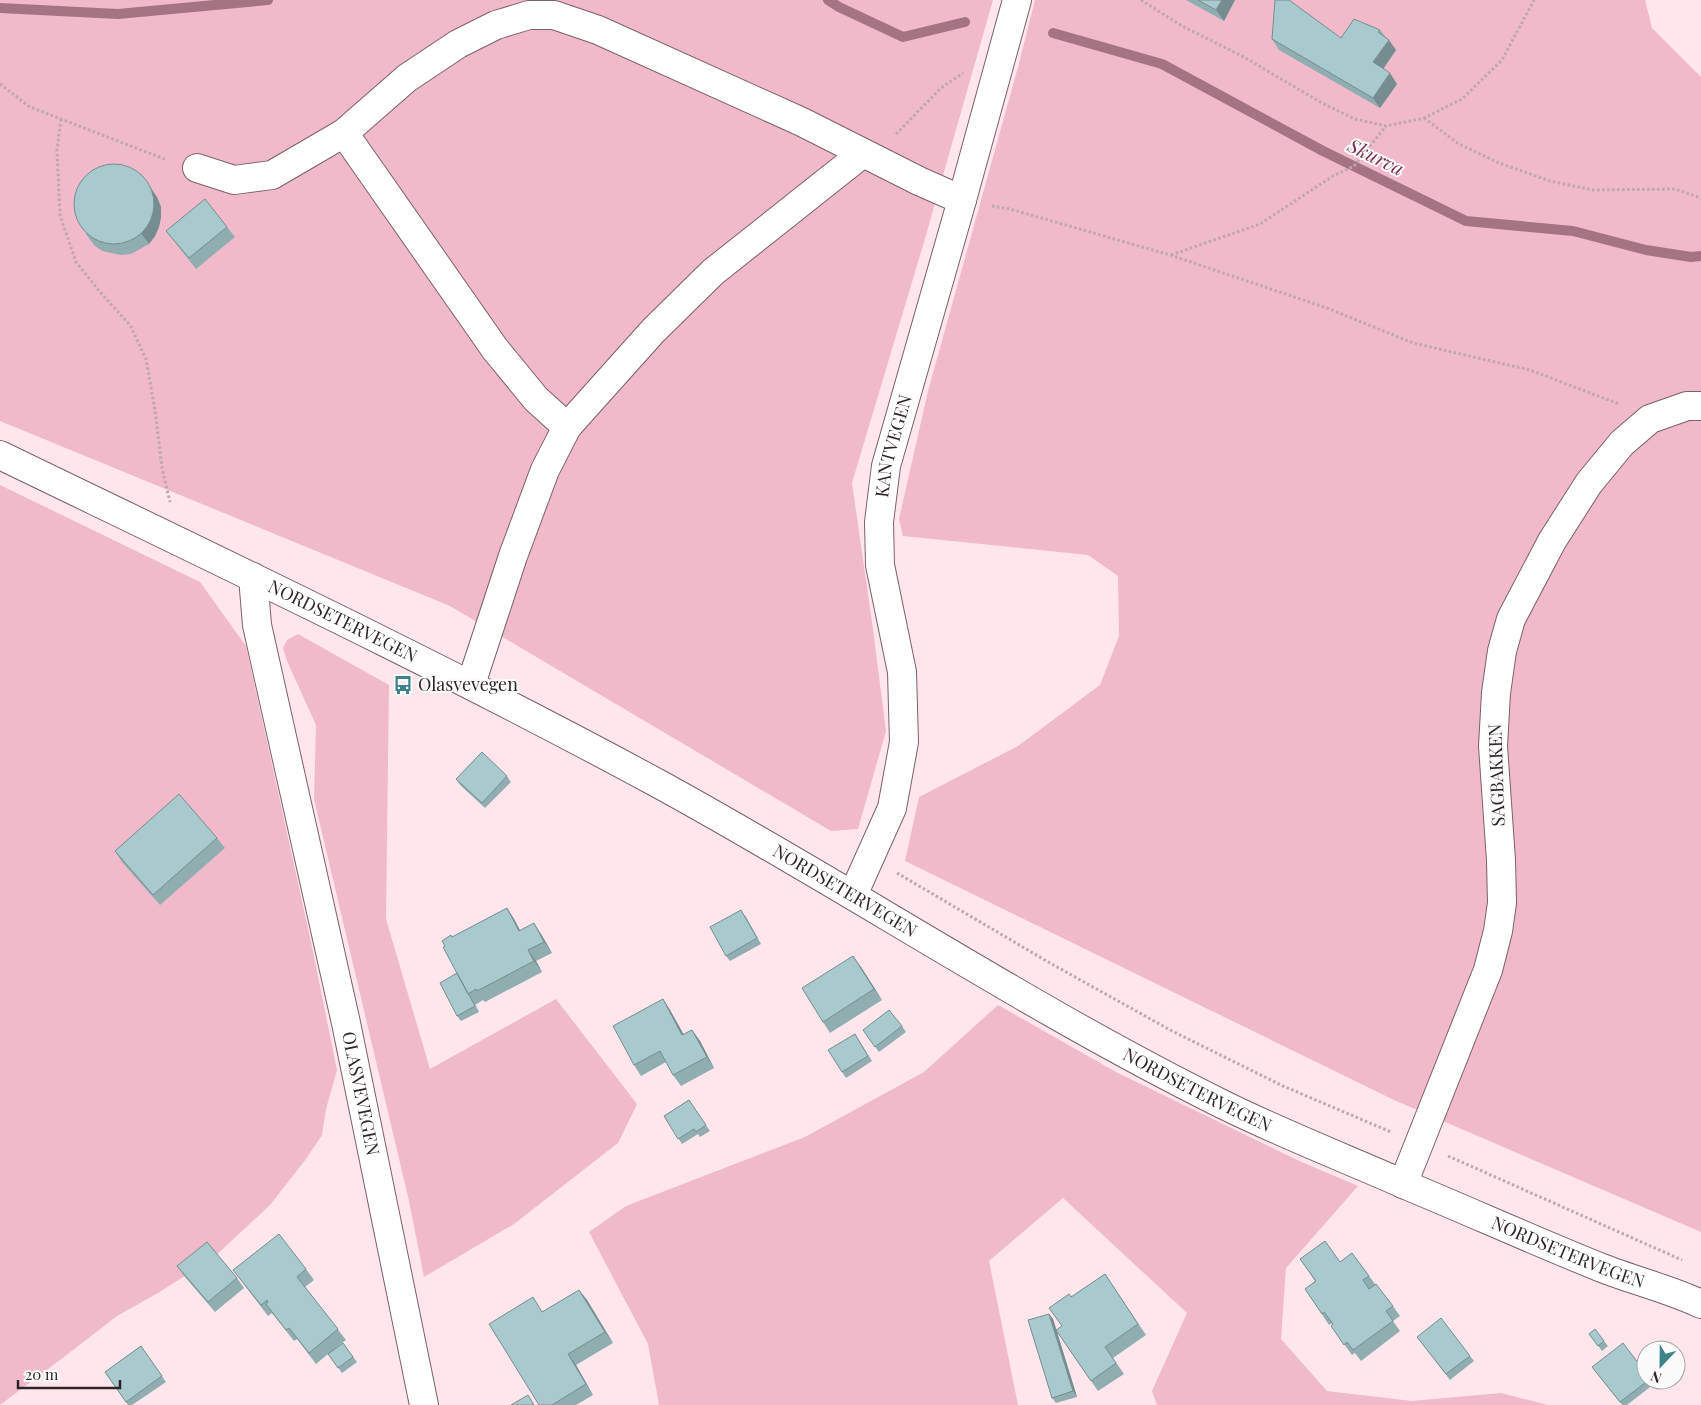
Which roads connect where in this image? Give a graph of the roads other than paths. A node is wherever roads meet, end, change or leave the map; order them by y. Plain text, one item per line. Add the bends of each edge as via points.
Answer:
1 (1017, 0) edge
2 (344, 133) junction
3 (863, 153) junction
4 (197, 168) road end
5 (962, 200) junction
6 (1701, 406) edge
7 (567, 427) junction
8 (0, 454) edge
9 (253, 577) junction
10 (471, 684) junction
11 (852, 895) junction
12 (1403, 1184) junction
13 (1701, 1304) edge
14 (424, 1405) edge

1 - 5 street, KANTVEGEN
2 - 3 street via 408,78 458,44 496,25 529,15 554,15 607,34
2 - 4 street via 272,175 234,180
2 - 7 street via 495,349 536,400
3 - 5 street
3 - 7 street via 713,272 653,331
5 - 11 street, KANTVEGEN via 886,466 879,522 880,566 902,672 904,742 892,808
6 - 12 street, SAGBAKKEN via 1687,406 1650,419 1622,443 1589,483 1552,541 1511,619 1502,651 1493,746 1502,860 1498,931 1488,970
7 - 10 street via 542,479 513,556
8 - 9 street, NORDSETERVEGEN
9 - 10 street, NORDSETERVEGEN
9 - 14 street, OLASVEVEGEN via 257,625 346,1024
10 - 11 street, NORDSETERVEGEN via 661,785
11 - 12 street, NORDSETERVEGEN via 975,969 1225,1106
12 - 13 street, NORDSETERVEGEN via 1609,1271

